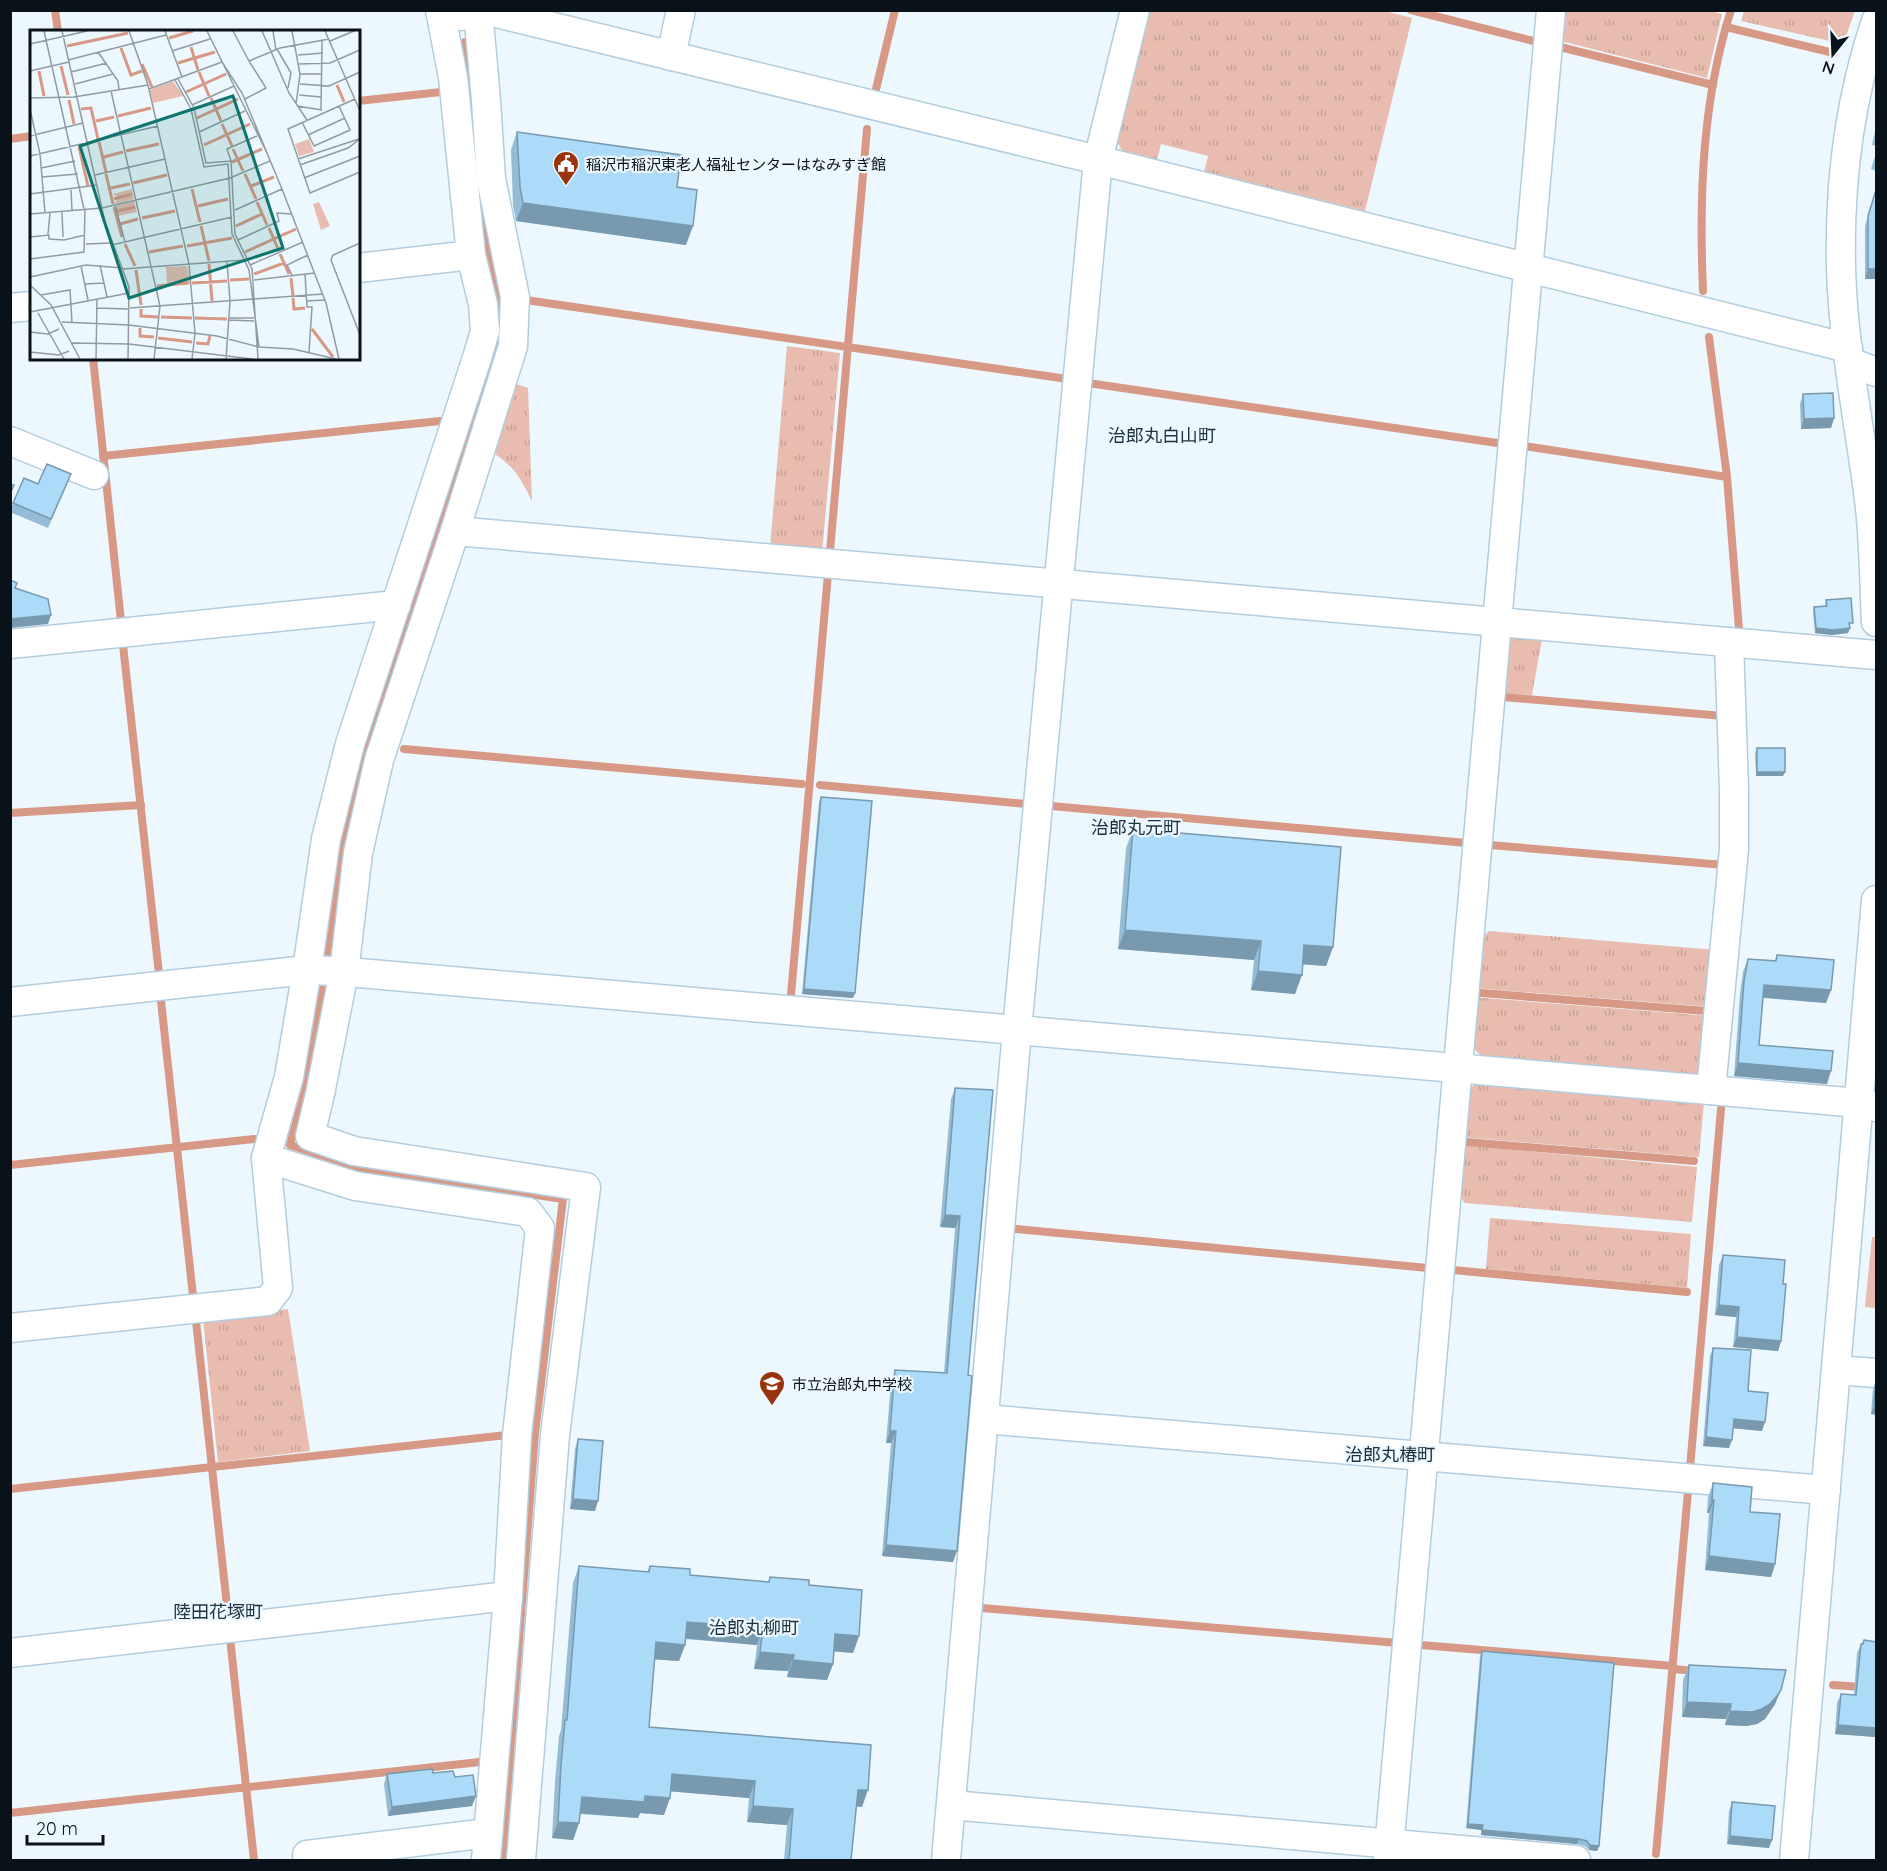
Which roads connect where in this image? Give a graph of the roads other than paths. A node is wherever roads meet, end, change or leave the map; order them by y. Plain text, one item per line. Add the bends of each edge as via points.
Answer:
1 (681, 10) edge
2 (1135, 10) edge
3 (1551, 10) edge
4 (478, 11) edge
5 (441, 16) edge
6 (1876, 21) edge
7 (670, 56) junction
8 (1870, 60) edge
9 (1098, 160) junction
10 (471, 255) junction
11 (360, 268) edge
12 (1528, 268) junction
13 (30, 306) edge
14 (10, 308) edge
15 (1849, 355) junction
16 (1876, 372) edge
17 (10, 441) edge
18 (94, 475) dead end
19 (455, 531) junction
20 (1058, 584) junction
21 (396, 605) junction
22 (1496, 622) junction
23 (1876, 622) edge
24 (1729, 642) junction
25 (10, 644) edge
26 (1876, 655) edge
27 (1876, 900) edge
28 (326, 971) junction
29 (10, 1002) edge
30 (1017, 1030) junction
31 (1457, 1068) junction
32 (1711, 1090) junction
33 (1868, 1105) edge
34 (266, 1158) junction
35 (10, 1328) edge
36 (1836, 1370) junction
37 (1876, 1373) edge
38 (984, 1419) junction
39 (1423, 1456) junction
40 (1826, 1490) junction
41 (508, 1596) junction
42 (10, 1653) edge
43 (951, 1805) junction
44 (487, 1847) edge
45 (1389, 1852) edge
46 (307, 1855) dead end
47 (521, 1860) edge
48 (946, 1860) edge
49 (1576, 1860) edge
50 (1794, 1860) edge

1 - 7 street
2 - 9 street
3 - 12 street
4 - 5 street
4 - 7 street
4 - 19 street via 490,179 515,297 513,345
5 - 10 street via 453,77
6 - 8 street
7 - 9 street
8 - 15 street via 1848,132 1842,197 1841,269
9 - 12 street
9 - 20 street
10 - 11 street
10 - 21 street via 483,304 484,331
12 - 15 street
12 - 22 street
13 - 14 street
15 - 16 street
15 - 23 street via 1869,502
17 - 18 street
19 - 20 street
19 - 28 street via 379,760
20 - 22 street
20 - 30 street
21 - 25 street
21 - 28 street via 350,744 329,829
22 - 24 street
22 - 31 street
24 - 26 street
24 - 32 street via 1734,849
27 - 33 street
28 - 29 street
28 - 30 street
28 - 34 street via 288,1077
28 - 47 street via 320,1094 310,1136 354,1150 586,1187 555,1435
30 - 31 street
30 - 38 street
31 - 32 street
31 - 39 street
32 - 33 street
33 - 36 street
34 - 35 street via 278,1288 268,1301
34 - 41 street via 355,1186 528,1212 540,1228 517,1435
36 - 37 street
36 - 40 street
38 - 39 street
38 - 43 street
39 - 40 street
39 - 45 street
40 - 50 street
41 - 42 street
41 - 44 street
43 - 45 street
43 - 48 street
44 - 46 street
45 - 49 street

